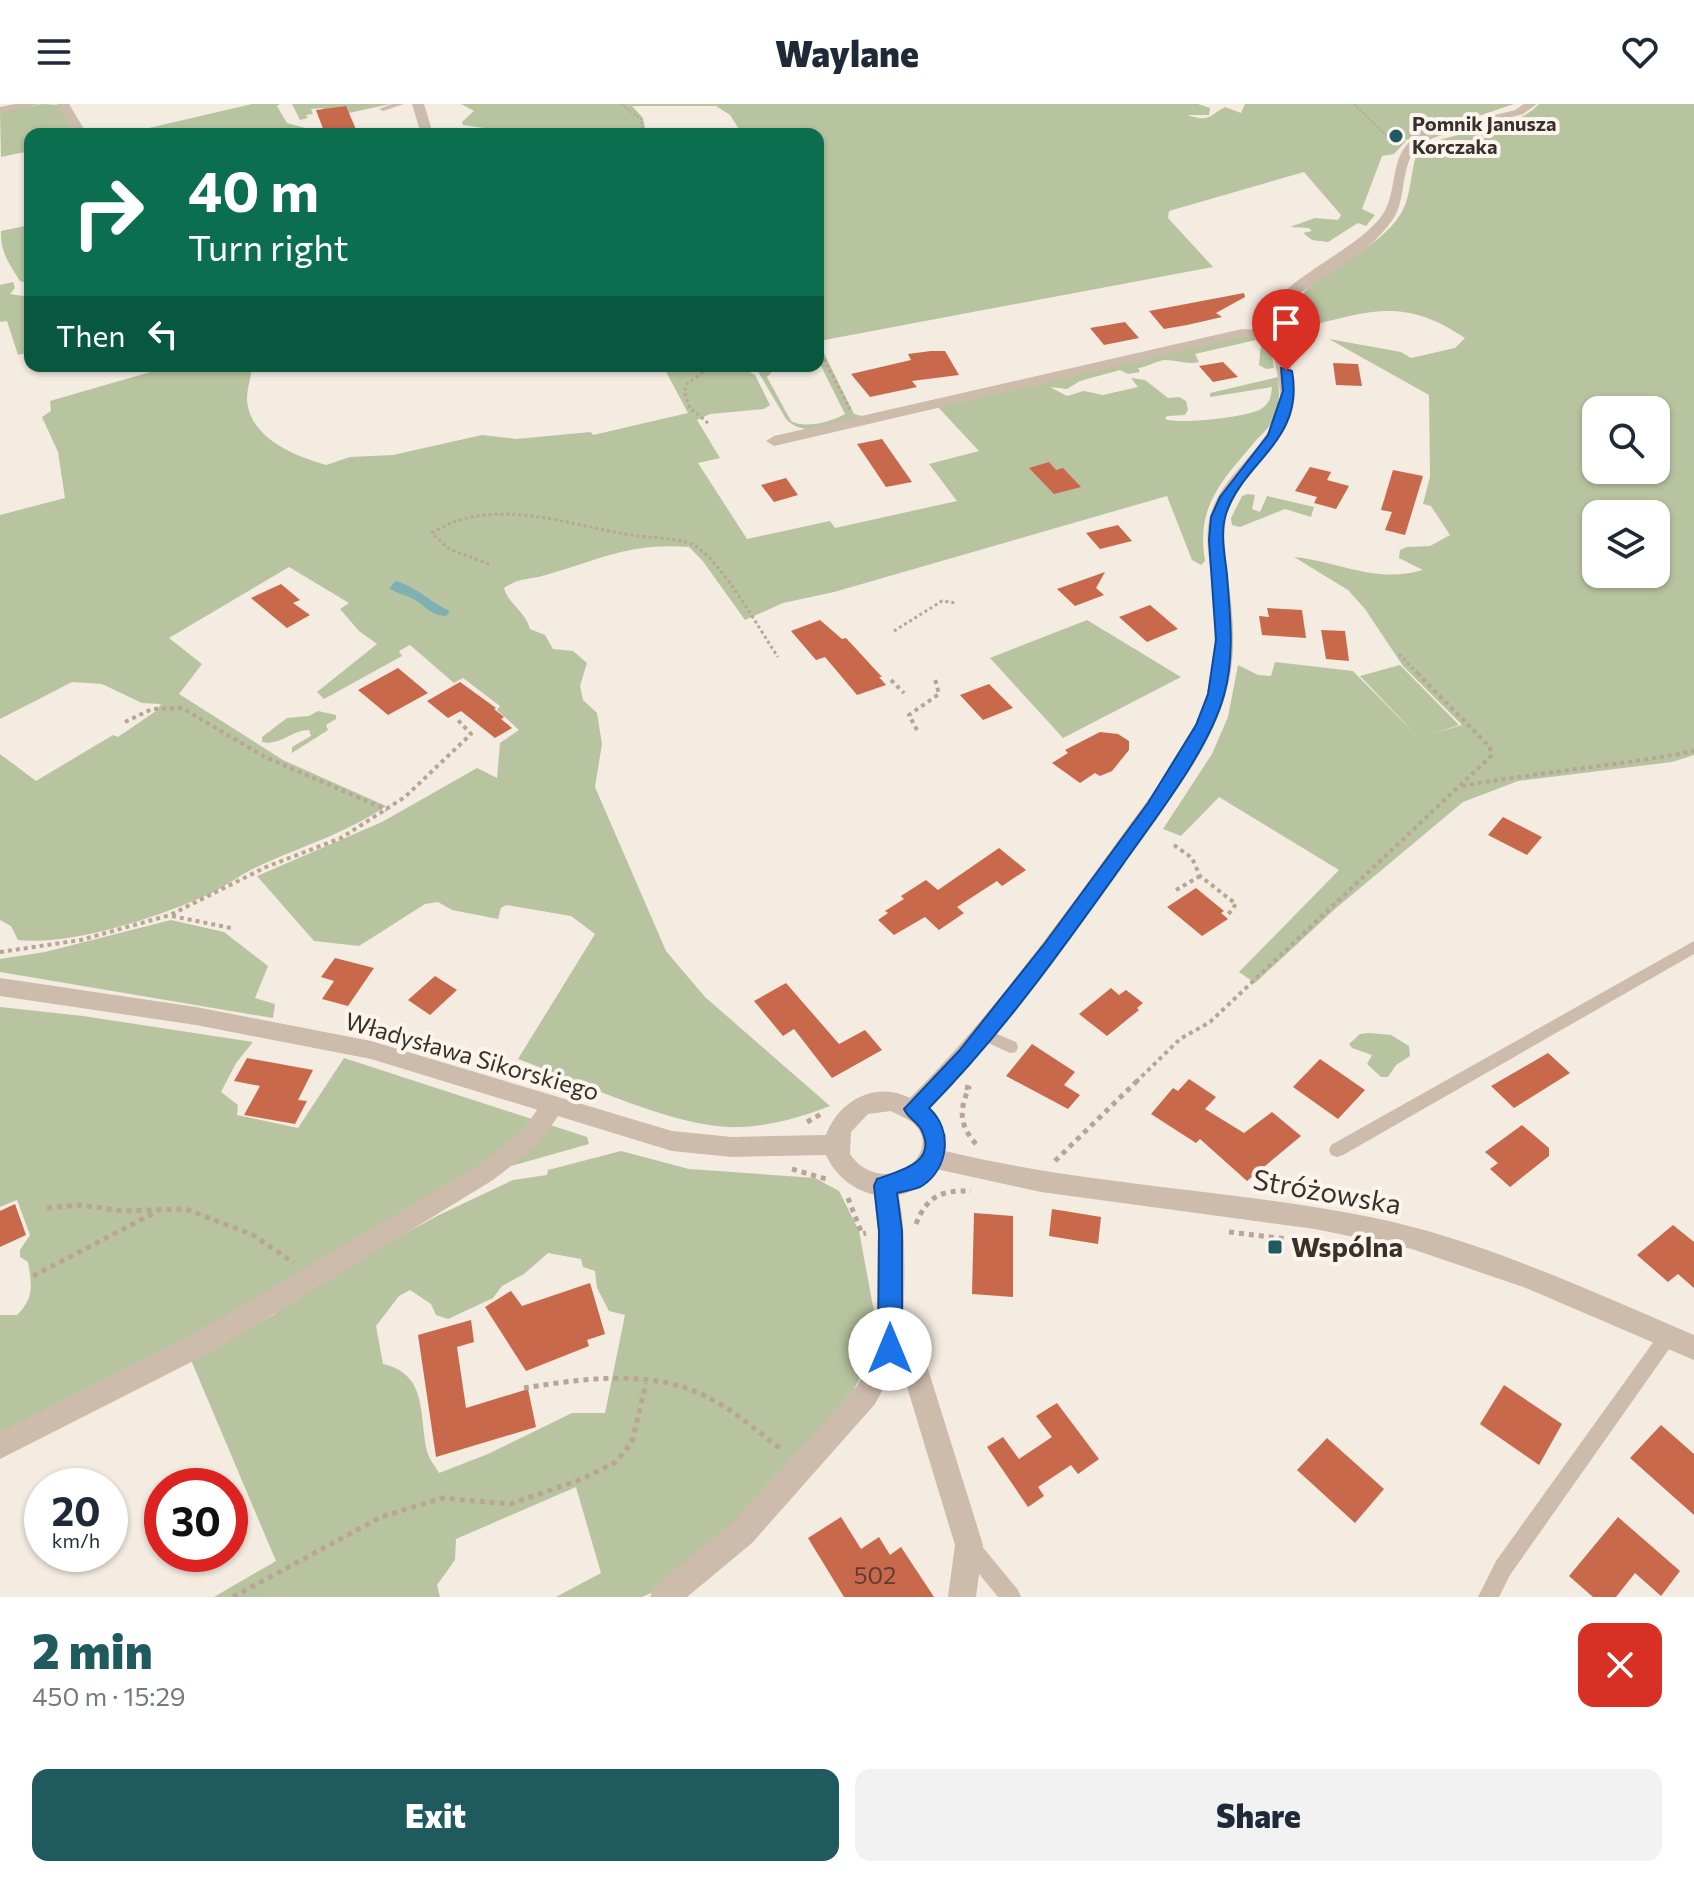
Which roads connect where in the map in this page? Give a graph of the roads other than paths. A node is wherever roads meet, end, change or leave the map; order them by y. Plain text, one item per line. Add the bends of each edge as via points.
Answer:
1 (33, 104) edge
2 (63, 104) edge
3 (400, 104) edge
4 (418, 104) edge
5 (1531, 104) edge
6 (383, 109) dead end
7 (0, 110) edge
8 (77, 128) edge
9 (425, 128) edge
10 (1276, 335) junction
11 (774, 441) dead end
12 (1694, 947) edge
13 (0, 987) edge
14 (985, 1035) junction
15 (1010, 1047) dead end
16 (553, 1106) junction
17 (914, 1109) junction
18 (836, 1145) junction
19 (1337, 1150) dead end
20 (933, 1158) junction
21 (885, 1186) junction
22 (1668, 1336) junction
23 (1694, 1348) edge
24 (890, 1349) junction
25 (0, 1446) edge
26 (969, 1545) junction
27 (664, 1597) edge
28 (962, 1597) edge
29 (1011, 1597) edge
30 (1488, 1597) edge

1 - 7 street
2 - 8 street
3 - 6 lane
4 - 9 street
5 - 10 street via 1410,147 1387,217 1284,298
10 - 11 street via 1242,333
10 - 14 street via 1290,391 1286,411 1218,517 1224,640 1205,725 1154,807
12 - 19 lane
13 - 16 street, Władysława Sikorskiego via 196,1016 371,1050
14 - 15 lane
14 - 17 street
16 - 18 street, Władysława Sikorskiego via 672,1141 732,1147
16 - 25 street via 530,1138 485,1173 206,1341
17 - 18 street via 894,1101 872,1102 852,1111 839,1127
17 - 20 street via 933,1131
18 - 21 street via 844,1166 861,1181
20 - 21 street via 915,1179
20 - 22 street, Stróżowska via 1033,1182 1264,1210 1448,1246
21 - 24 street
22 - 23 street, Stróżowska
22 - 30 lane via 1503,1568
24 - 26 street via 915,1369
24 - 27 street via 866,1395 803,1467 742,1533
26 - 28 street
26 - 29 lane

